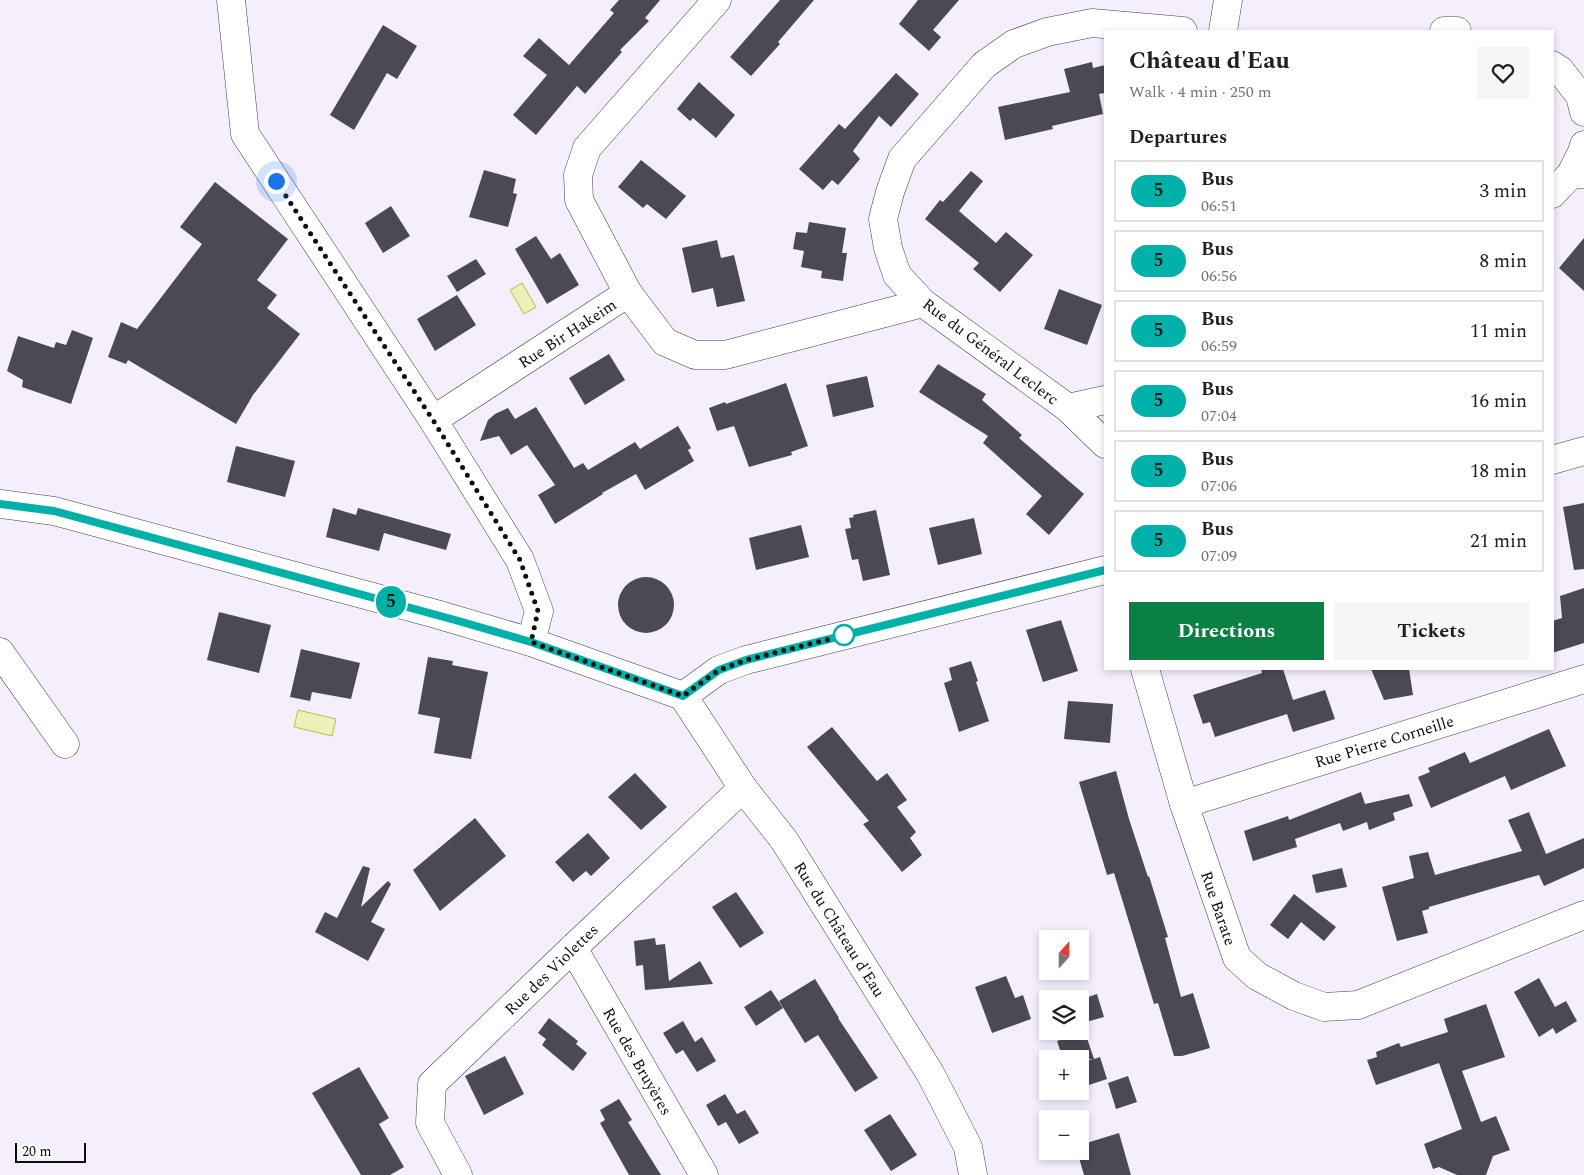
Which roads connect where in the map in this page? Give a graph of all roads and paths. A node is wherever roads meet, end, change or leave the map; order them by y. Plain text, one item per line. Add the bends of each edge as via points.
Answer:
1 (231, 0) edge
2 (717, 0) edge
3 (1228, 0) edge
4 (1172, 30) edge
5 (1223, 30) edge
6 (1554, 66) edge
7 (1584, 112) edge
8 (1584, 145) edge
9 (1577, 174) edge
10 (1554, 192) edge
11 (628, 293) junction
12 (923, 303) junction
13 (1104, 400) edge
14 (1068, 408) junction
15 (433, 420) junction
16 (1104, 443) edge
17 (1584, 451) edge
18 (1554, 459) edge
19 (0, 504) edge
20 (1104, 570) edge
21 (531, 642) junction
22 (0, 652) edge
23 (1145, 670) edge
24 (1584, 679) edge
25 (683, 696) junction
26 (64, 744) dead end
27 (743, 788) junction
28 (1184, 804) junction
29 (1584, 915) edge
30 (572, 948) junction
31 (458, 1175) edge
32 (704, 1175) edge
33 (973, 1175) edge

1 - 15 street via 246,134
2 - 11 street via 587,148 578,175 579,200
3 - 5 street
4 - 12 street, Rue du Général Leclerc via 1092,23 1047,32 1014,44 984,65 902,159 887,201 883,219 897,275
6 - 7 street via 1580,96
8 - 9 street
9 - 10 street
11 - 12 street, Rue Bir Hakeim via 665,342 695,355 725,355
11 - 15 street, Rue Bir Hakeim
12 - 14 street, Rue du Général Leclerc
13 - 14 street, Rue du Général Leclerc
14 - 16 street, Rue du Général Leclerc
15 - 21 street via 520,560 538,611
17 - 18 street
19 - 21 street via 54,511
20 - 25 street via 746,660 719,670
21 - 25 street
22 - 26 street
23 - 28 street, Rue Barate
24 - 28 street, Rue Pierre Corneille
25 - 27 street, Rue du Château d'Eau
27 - 30 street, Rue des Violettes
27 - 33 street, Rue du Château d'Eau via 784,840 930,1073 968,1147
28 - 29 street, Rue Barate via 1237,958 1265,980 1324,1007 1358,1004
30 - 31 street, Rue des Violettes via 432,1084 430,1123
30 - 32 street, Rue des Bruyères

